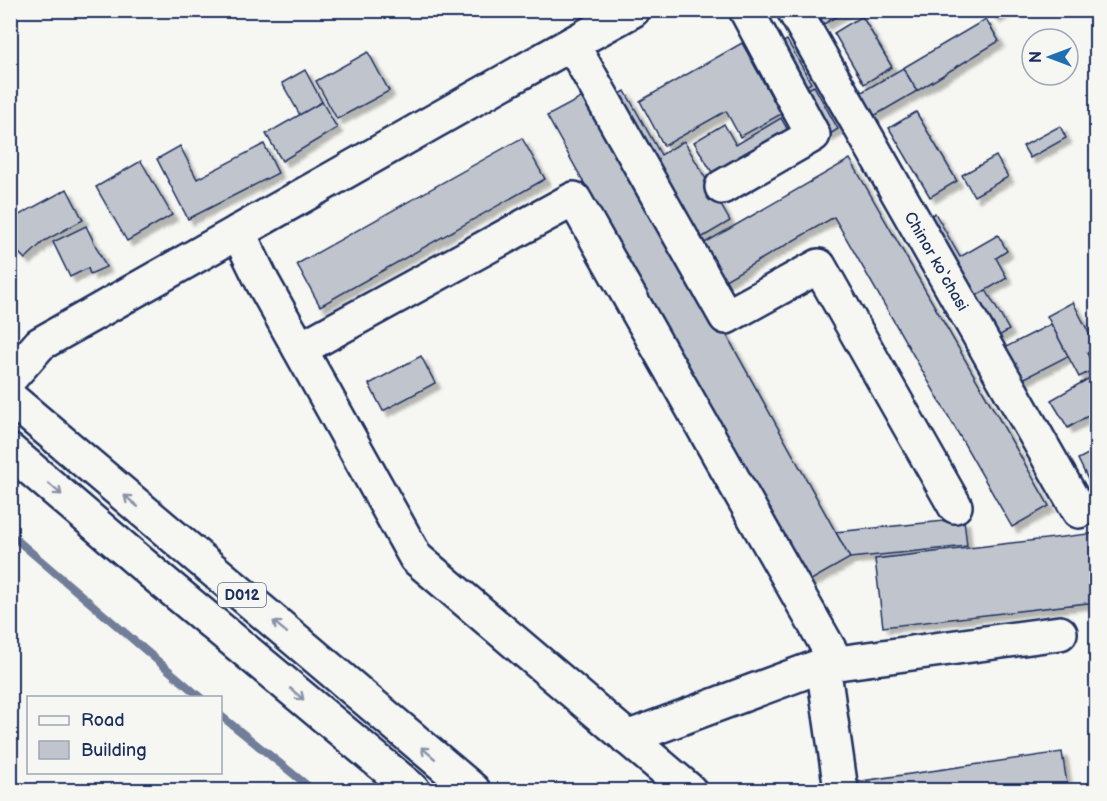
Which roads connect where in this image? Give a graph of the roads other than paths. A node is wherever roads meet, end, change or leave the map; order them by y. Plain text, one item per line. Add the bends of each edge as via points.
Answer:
1 (633, 10) edge
2 (746, 10) edge
3 (794, 10) edge
4 (572, 45) junction
5 (722, 188) dead end
6 (238, 232) junction
7 (300, 349) junction
8 (10, 378) edge
9 (10, 398) edge
10 (10, 451) edge
11 (955, 506) dead end
12 (1079, 511) dead end
13 (1060, 633) dead end
14 (830, 664) junction
15 (627, 738) junction
16 (413, 790) edge
17 (473, 790) edge
18 (689, 790) edge
19 (841, 790) edge

1 - 4 main road
2 - 5 main road via 813,135
3 - 12 main road, Chinor ko‘chasi
4 - 6 main road
4 - 11 main road via 726,317 819,266
6 - 7 main road
6 - 8 main road via 40,344
7 - 14 main road via 574,199
7 - 15 main road via 416,558
17 -> 9 main road, D012
10 -> 16 main road, D012
13 - 14 main road
14 - 15 main road
14 - 19 main road
15 - 18 main road

